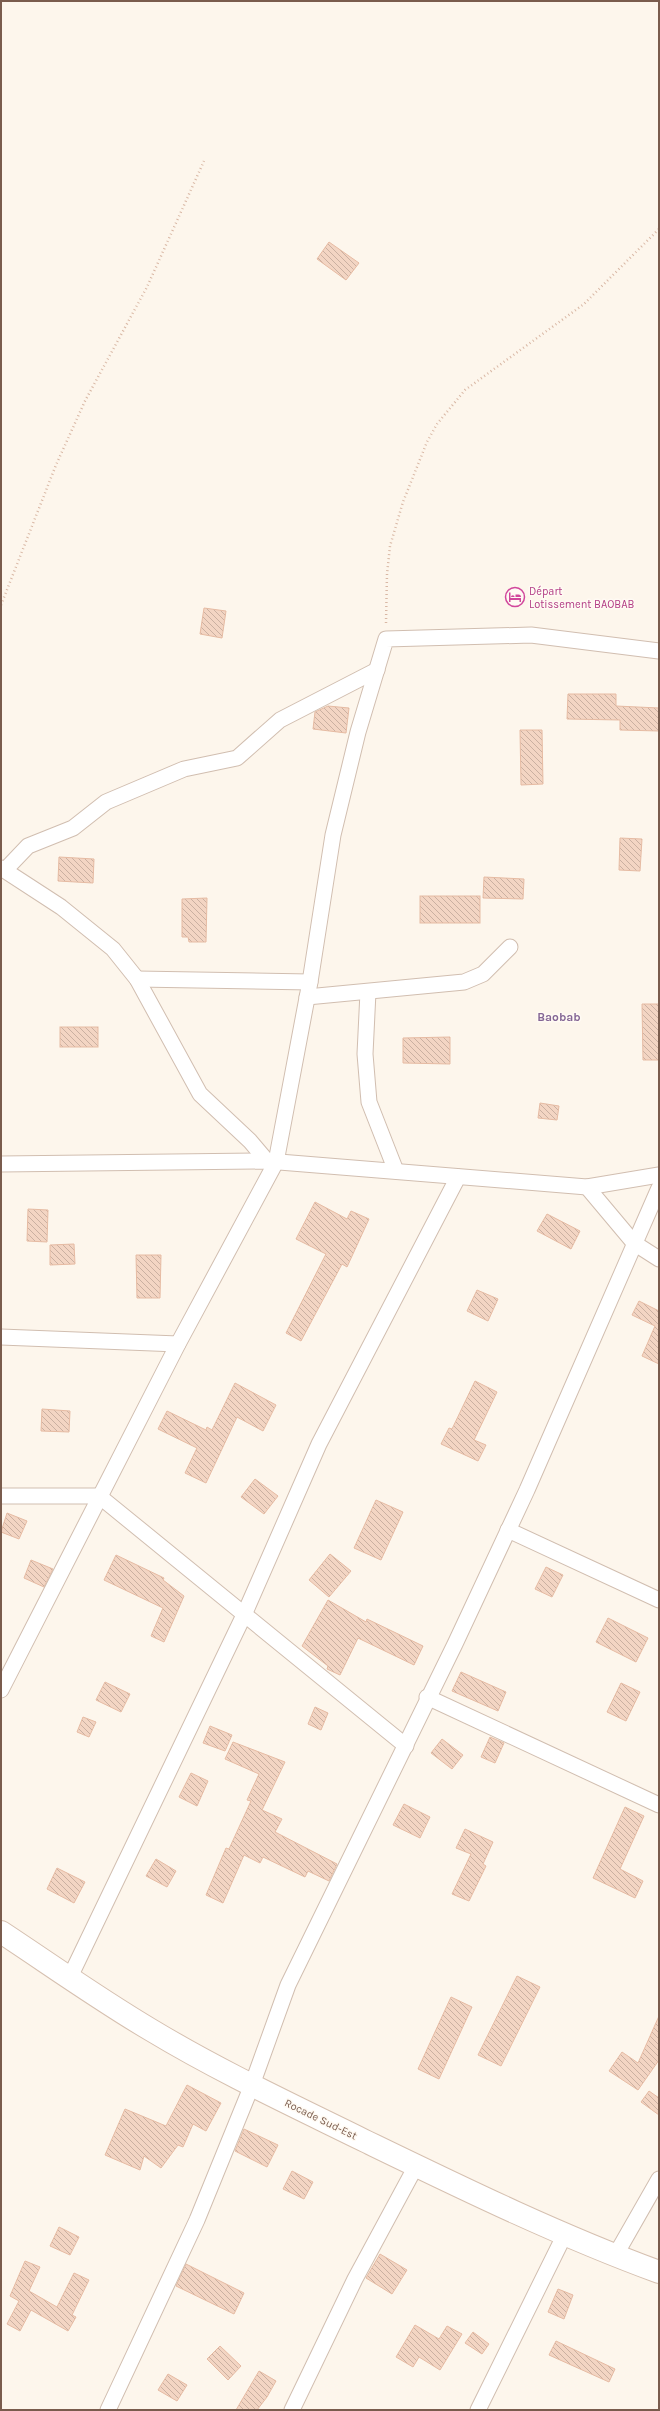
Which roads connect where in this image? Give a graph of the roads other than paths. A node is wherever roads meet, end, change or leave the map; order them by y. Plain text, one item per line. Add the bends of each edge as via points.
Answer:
1 (659, 651) edge
2 (376, 670) junction
3 (3, 869) edge
4 (510, 947) dead end
5 (137, 979) junction
6 (310, 982) junction
7 (368, 992) junction
8 (307, 997) junction
9 (272, 1162) junction
10 (1, 1164) edge
11 (396, 1171) junction
12 (659, 1175) edge
13 (458, 1177) junction
14 (587, 1187) junction
15 (659, 1188) edge
16 (634, 1243) junction
17 (659, 1259) edge
18 (1, 1338) edge
19 (178, 1344) junction
20 (1, 1496) edge
21 (99, 1496) junction
22 (508, 1530) junction
23 (659, 1600) edge
24 (244, 1614) junction
25 (1, 1690) edge
26 (427, 1697) junction
27 (406, 1746) junction
28 (659, 1805) edge
29 (1, 1932) edge
30 (70, 1976) junction
31 (252, 2085) junction
32 (416, 2166) junction
33 (659, 2179) edge
34 (564, 2234) junction
35 (615, 2256) junction
36 (659, 2272) edge
37 (108, 2410) edge
38 (292, 2410) edge
39 (478, 2410) edge

1 - 2 street via 531,635 386,639
2 - 3 street via 280,720 237,758 184,769 106,802 73,828 28,846
2 - 6 street via 346,776 333,835
3 - 5 street via 61,907 113,949
4 - 7 street via 483,974 464,982
5 - 6 street
5 - 9 street via 200,1094
6 - 8 street
7 - 8 street
7 - 11 street via 365,1054 369,1102
8 - 9 street
9 - 10 street
9 - 11 street
9 - 19 street
11 - 13 street
12 - 14 street
13 - 14 street
13 - 24 street via 319,1444
14 - 16 street
15 - 16 street
16 - 17 street
16 - 22 street
18 - 19 street
19 - 21 street
20 - 21 street
21 - 24 street
21 - 25 street
22 - 23 street
22 - 26 street via 456,1644
24 - 27 street
24 - 30 street
26 - 27 street
26 - 28 street
27 - 31 street via 288,1985
29 - 30 street, Rocade Sud-Est
30 - 31 street, Rocade Sud-Est via 151,2030
31 - 32 street, Rocade Sud-Est
31 - 37 street via 197,2220
32 - 34 street, Rocade Sud-Est
32 - 38 street via 355,2279
33 - 35 street
34 - 35 street, Rocade Sud-Est
34 - 39 street
35 - 36 street, Rocade Sud-Est

